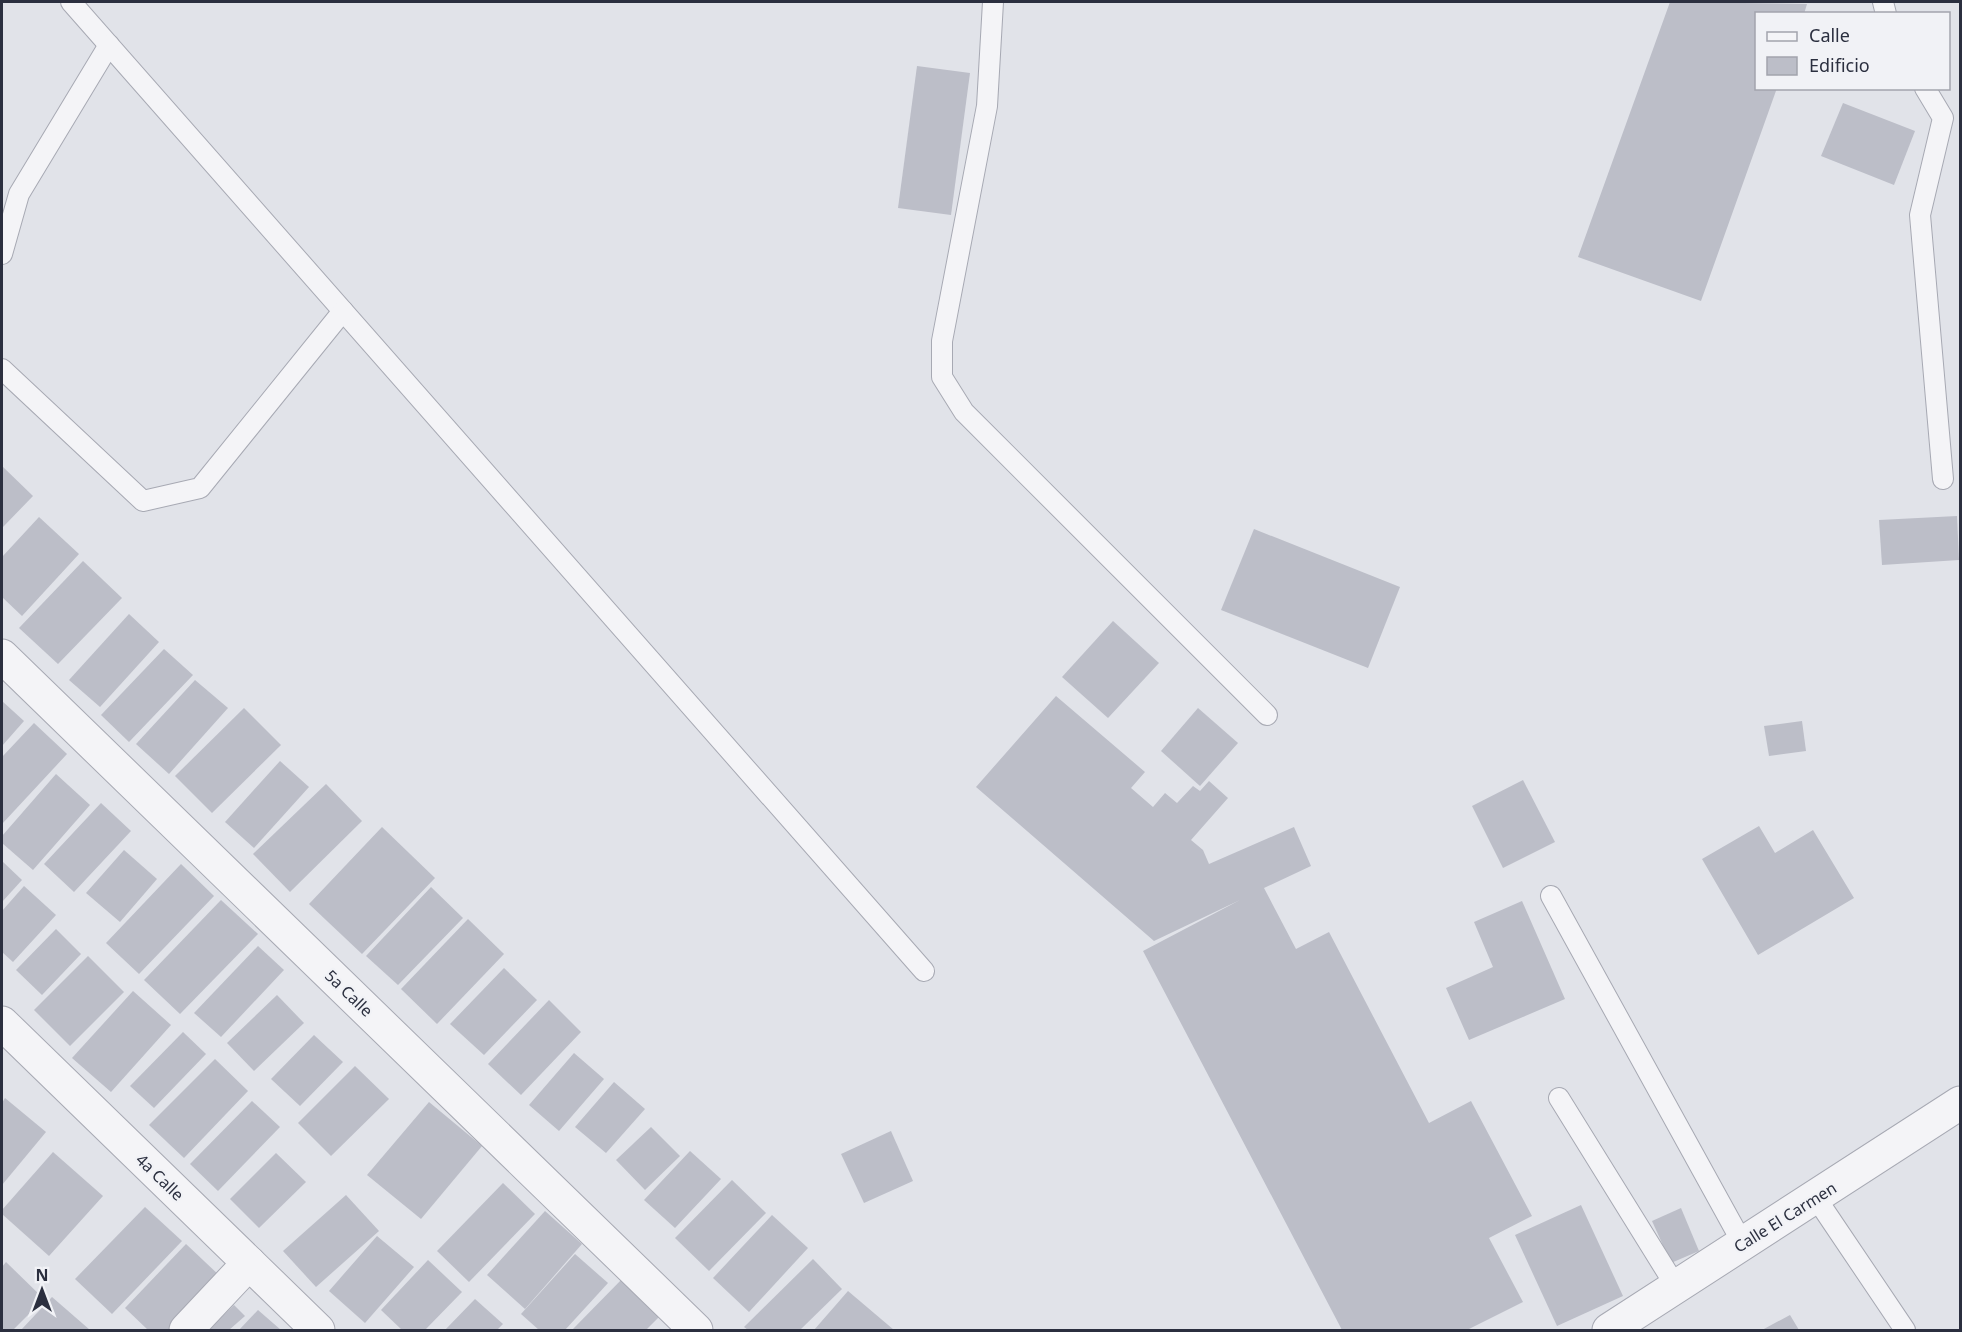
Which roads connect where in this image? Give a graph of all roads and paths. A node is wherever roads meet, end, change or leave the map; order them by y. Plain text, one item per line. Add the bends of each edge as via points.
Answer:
1 (71, 2) edge
2 (993, 2) edge
3 (109, 45) junction
4 (1926, 90) edge
5 (2, 254) edge
6 (343, 311) junction
7 (2, 369) edge
8 (1943, 478) dead end
9 (2, 656) edge
10 (1267, 715) dead end
11 (1551, 896) dead end
12 (924, 971) dead end
13 (2, 1023) edge
14 (1559, 1098) dead end
15 (1960, 1103) edge
16 (1816, 1198) junction
17 (1743, 1244) junction
18 (249, 1263) junction
19 (1675, 1285) junction
20 (186, 1330) edge
21 (318, 1330) edge
22 (696, 1330) edge
23 (1609, 1330) edge
24 (1905, 1330) edge

1 - 3 lane
2 - 10 lane via 987,106 942,341 942,377 964,412
3 - 5 lane via 19,194
3 - 6 lane
4 - 8 lane via 1943,118 1920,215
6 - 7 lane via 200,488 143,501
6 - 12 lane
9 - 22 street, 5a Calle
11 - 17 lane
13 - 18 street, 4a Calle
14 - 19 lane
15 - 16 street, Calle El Carmen
16 - 17 street, Calle El Carmen
16 - 24 lane
17 - 19 street, Calle El Carmen
18 - 20 street
18 - 21 street, 4a Calle
19 - 23 street, Calle El Carmen

